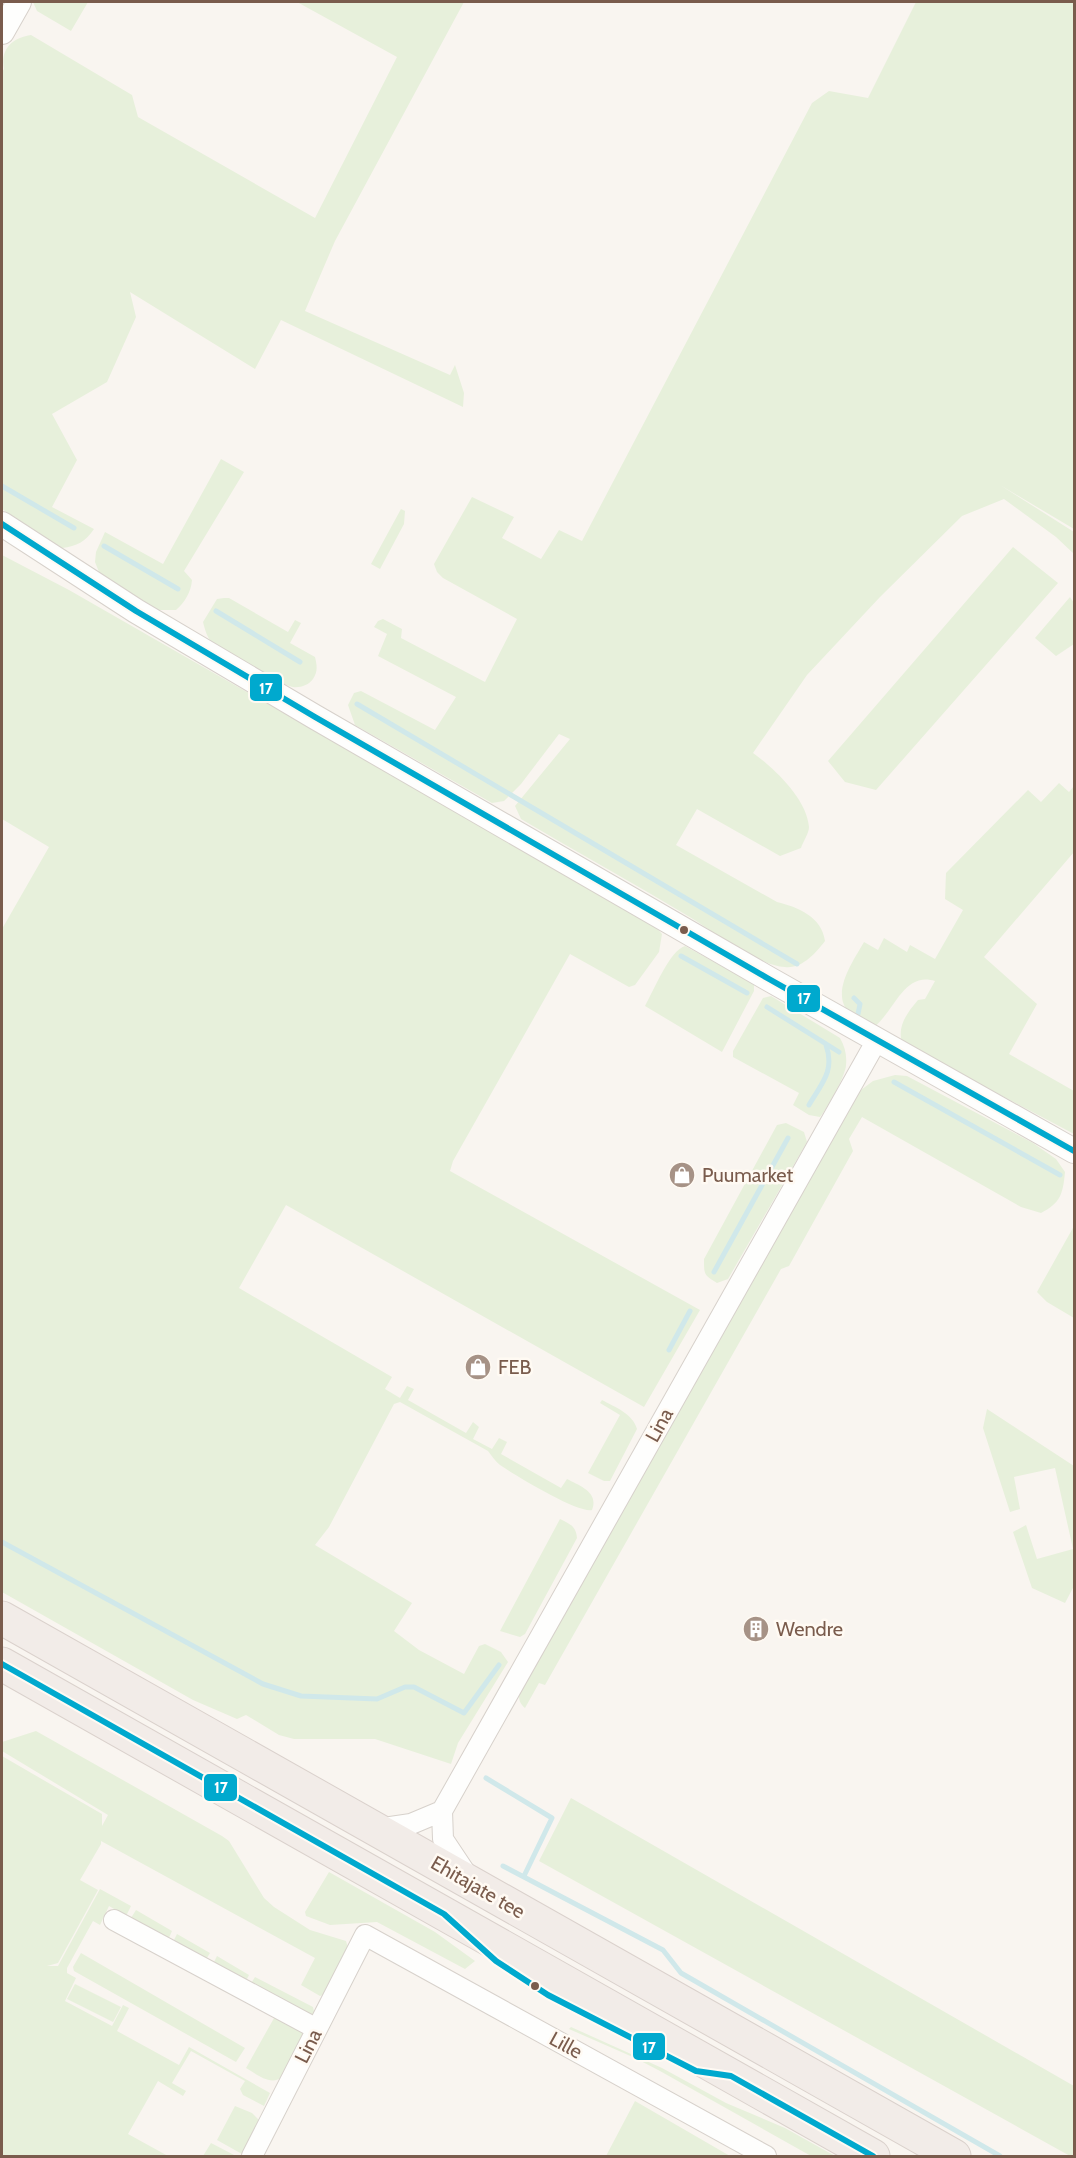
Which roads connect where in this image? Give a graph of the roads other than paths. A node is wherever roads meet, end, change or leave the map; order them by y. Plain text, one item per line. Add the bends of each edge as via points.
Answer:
1 (19, 2) edge
2 (2, 32) edge
3 (2, 524) edge
4 (877, 1040) junction
5 (1074, 1151) edge
6 (2, 1618) edge
7 (2, 1664) edge
8 (442, 1811) junction
9 (377, 1830) junction
10 (474, 1885) junction
11 (114, 1920) dead end
12 (365, 1935) joint
13 (317, 2029) junction
14 (252, 2156) edge
15 (766, 2157) edge
16 (873, 2157) edge
17 (954, 2157) edge

1 - 2 street
3 - 4 street via 136,611 304,711
4 - 5 street
4 - 8 street, Lina
6 - 9 highway, Ehitajate tee
7 - 16 highway, Ehitajate tee
8 - 9 street via 411,1824
8 - 10 street via 443,1839
9 - 10 highway, Ehitajate tee
10 - 17 highway, Ehitajate tee
11 - 13 street
12 - 13 street, Lina
12 - 15 street, Lille
13 - 14 street, Lina

